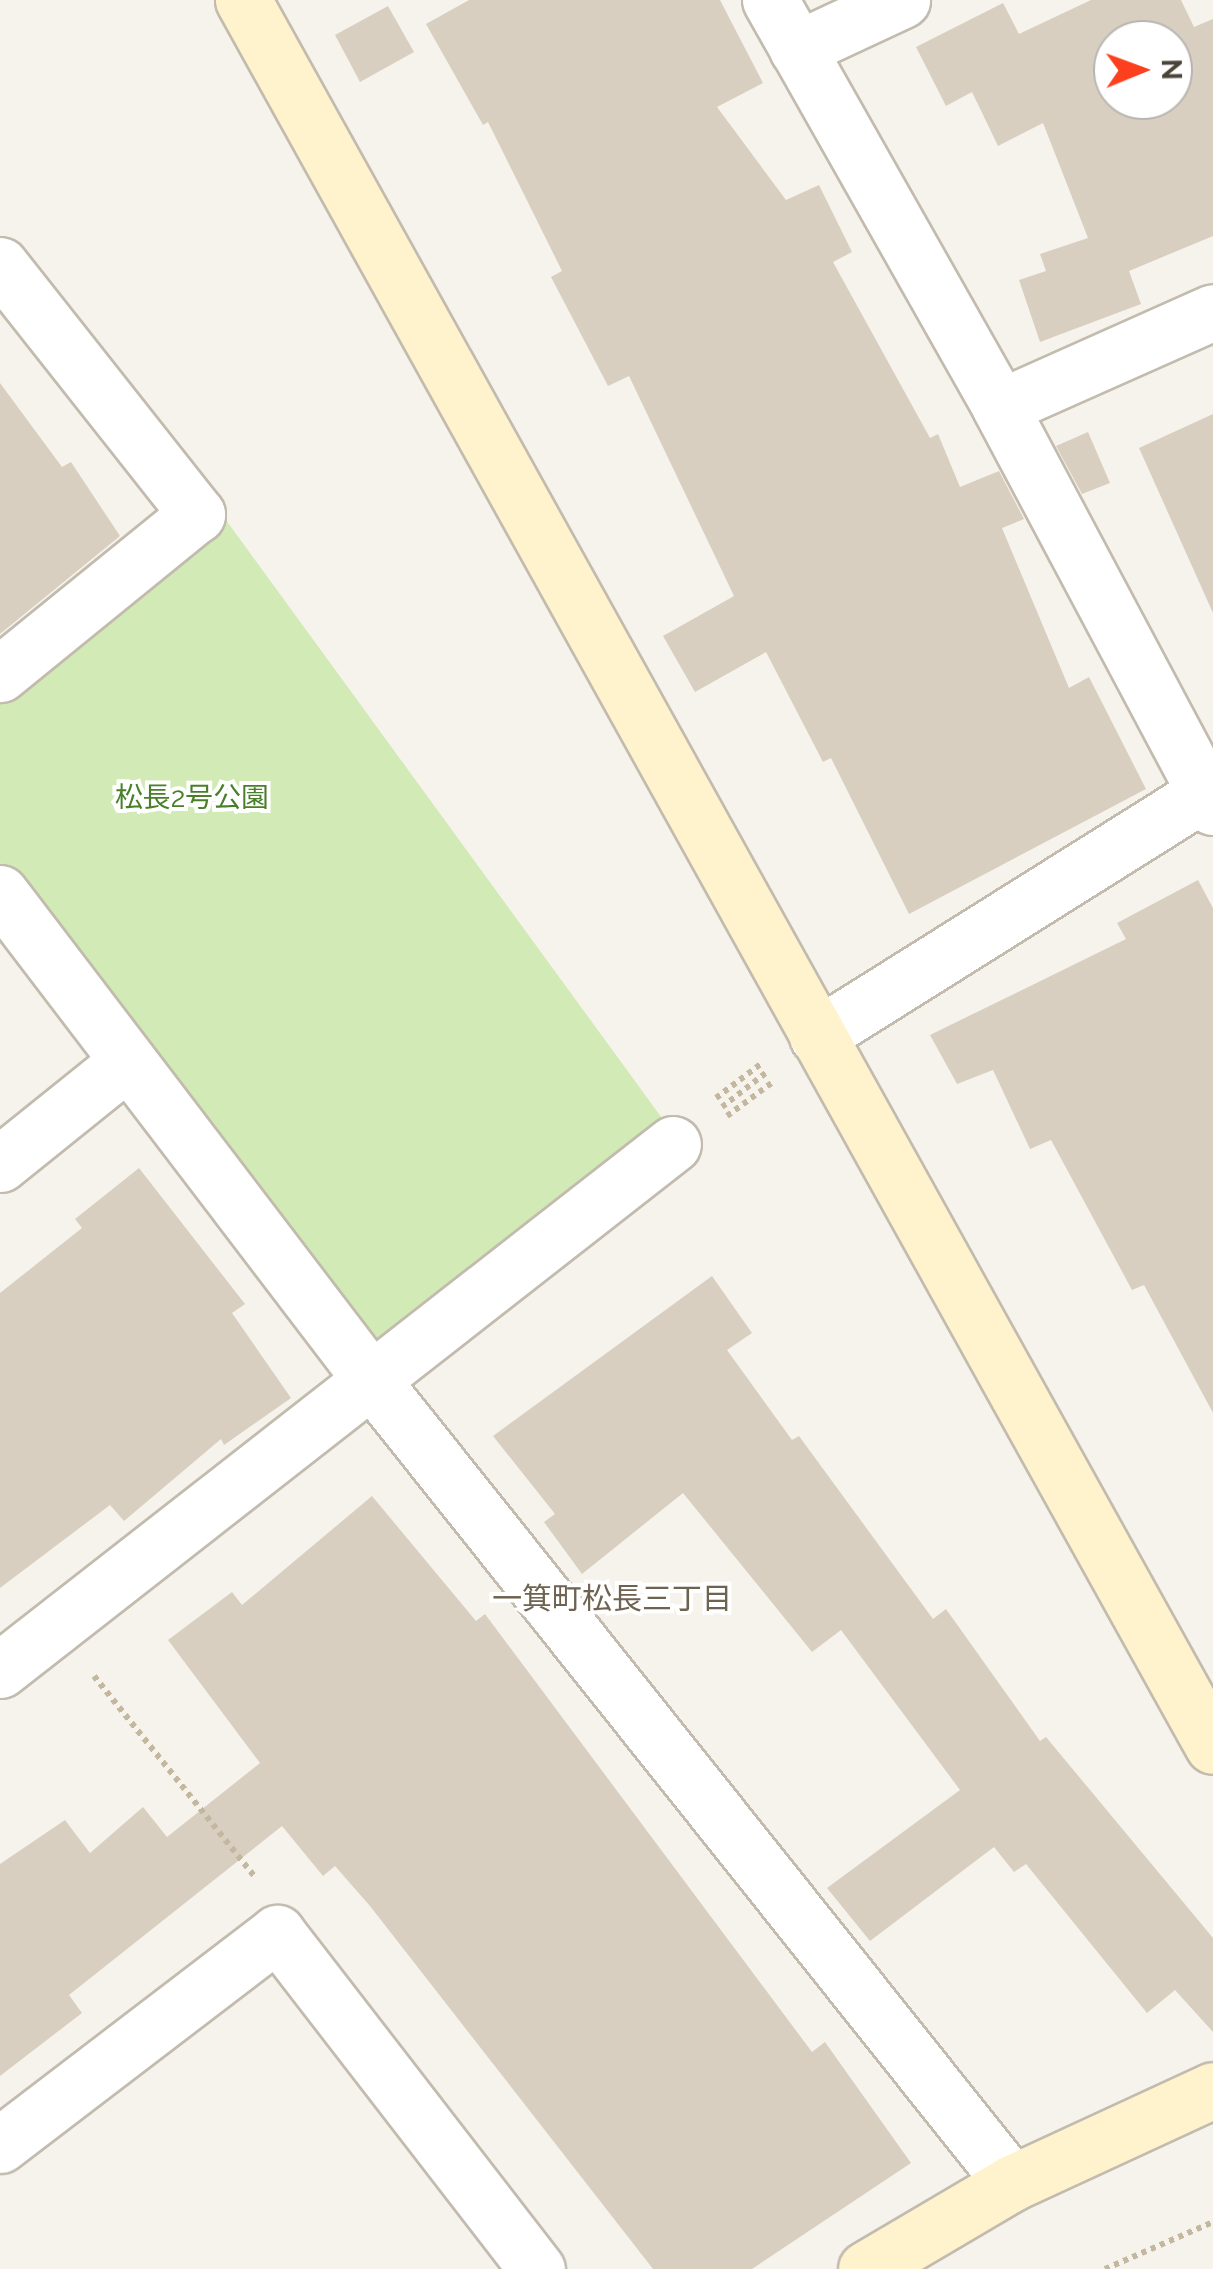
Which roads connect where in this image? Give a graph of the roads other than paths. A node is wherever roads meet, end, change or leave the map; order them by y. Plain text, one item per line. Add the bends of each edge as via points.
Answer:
1 (243, 0) edge
2 (770, 0) edge
3 (902, 0) edge
4 (797, 49) junction
5 (0, 265) edge
6 (1213, 312) edge
7 (1000, 407) junction
8 (0, 674) edge
9 (1210, 796) edge
10 (0, 893) edge
11 (787, 1057) junction
12 (128, 1061) junction
13 (674, 1144) road end
14 (0, 1164) edge
15 (368, 1377) junction
16 (0, 1670) edge
17 (1213, 1746) edge
18 (1213, 2090) edge
19 (0, 2145) edge
20 (1012, 2183) junction
21 (537, 2269) edge
22 (866, 2269) edge

1 - 11 street
2 - 4 street
3 - 4 street
4 - 7 street
5 - 8 street via 197,514
6 - 7 street
7 - 9 street
9 - 11 street
10 - 12 street
11 - 17 street
12 - 14 street
12 - 15 street
13 - 15 street
15 - 16 street
15 - 20 street
18 - 20 street
19 - 21 street via 277,1933
20 - 22 street

